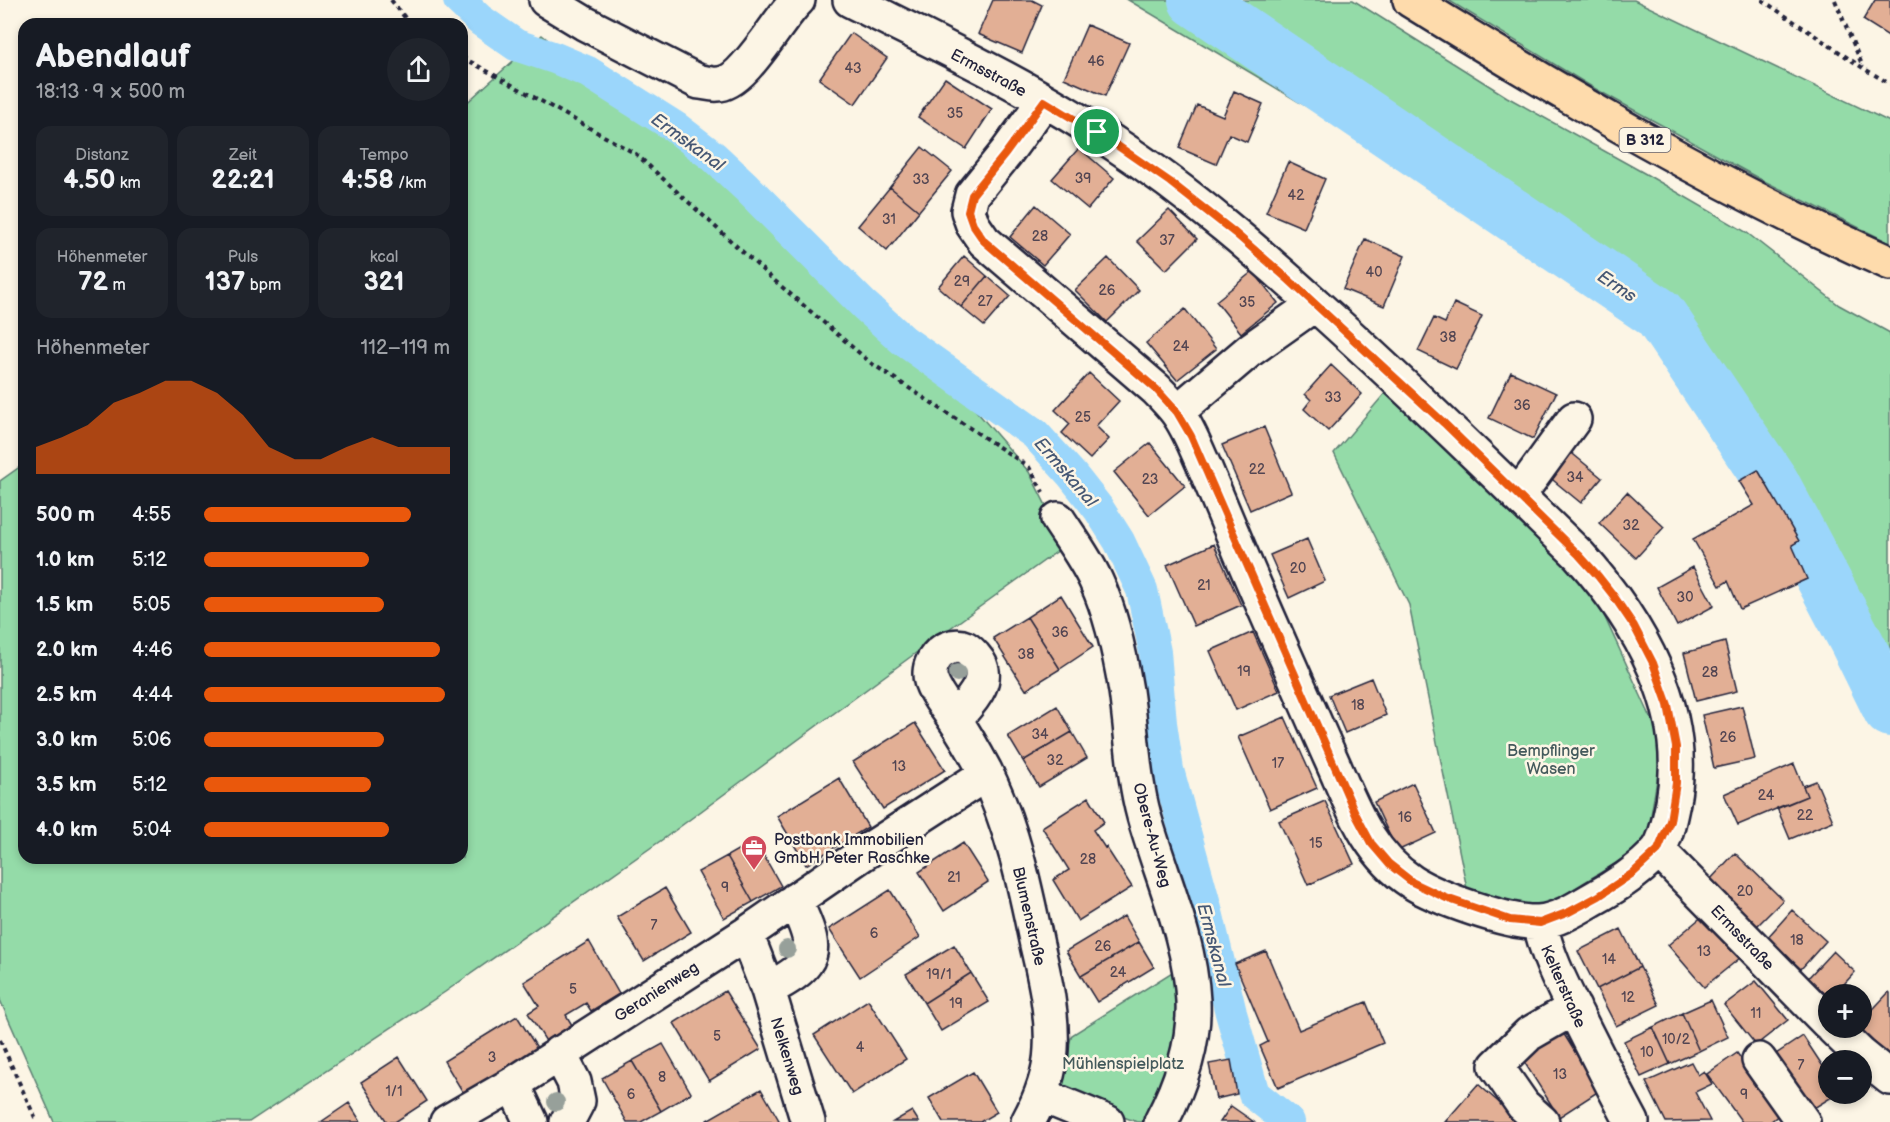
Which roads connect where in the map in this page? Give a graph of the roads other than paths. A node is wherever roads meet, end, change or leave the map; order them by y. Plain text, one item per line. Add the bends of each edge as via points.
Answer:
1 (546, 0) edge
2 (798, 0) edge
3 (850, 0) edge
4 (1410, 0) edge
5 (1044, 101) junction
6 (1890, 263) edge
7 (1315, 304) junction
8 (1177, 412) junction
9 (1574, 419) dead end
10 (1518, 496) junction
11 (1058, 519) road end
12 (955, 719) dead end
13 (986, 774) junction
14 (1658, 850) junction
15 (795, 900) junction
16 (1540, 923) junction
17 (746, 934) junction
18 (768, 990) junction
19 (1574, 1008) junction
20 (1818, 1013) edge
21 (1843, 1038) edge
22 (560, 1053) junction
23 (1759, 1060) dead end
24 (1890, 1078) edge
25 (513, 1083) junction
26 (1034, 1108) edge
27 (447, 1122) edge
28 (531, 1122) edge
29 (567, 1122) edge
30 (808, 1122) edge
31 (1107, 1122) edge
32 (1161, 1122) edge
33 (1542, 1122) edge
34 (1632, 1122) edge
35 (1803, 1122) edge

1 - 2 street via 699,82 720,85 739,73
3 - 5 street, Ermsstraße
4 - 6 highway, B 312 via 1637,136
5 - 7 street, Ermsstraße via 1170,182
5 - 8 street, Kelterstraße via 972,195 968,211 973,225 984,241 1156,389
7 - 8 street via 1250,350
7 - 10 street, Ermsstraße
8 - 16 street, Kelterstraße via 1371,843 1412,882 1510,920
9 - 10 street
10 - 14 street, Ermsstraße via 1598,576 1634,626 1653,663 1668,705 1676,747 1670,821
11 - 32 street, Obere-Au-Weg via 1096,581 1114,635 1144,815 1190,973 1193,1024 1189,1054
12 - 13 street, Blumenstraße
13 - 15 street, Geranienweg
13 - 26 street, Blumenstraße via 1017,858 1047,998 1051,1050
14 - 16 street, Ermsstraße via 1599,896
14 - 20 street, Ermsstraße
15 - 17 street, Geranienweg
15 - 18 street via 811,946 807,962
16 - 19 street, Kelterstraße via 1543,940
17 - 18 street, Nelkenweg
17 - 22 street, Geranienweg
18 - 30 street, Nelkenweg
19 - 33 street via 1529,1034 1496,1066 1523,1105
19 - 34 street, Kelterstraße
21 - 24 street
22 - 25 street, Geranienweg
22 - 29 street via 578,1101
23 - 35 street
25 - 27 street, Geranienweg
25 - 28 street
26 - 31 street

